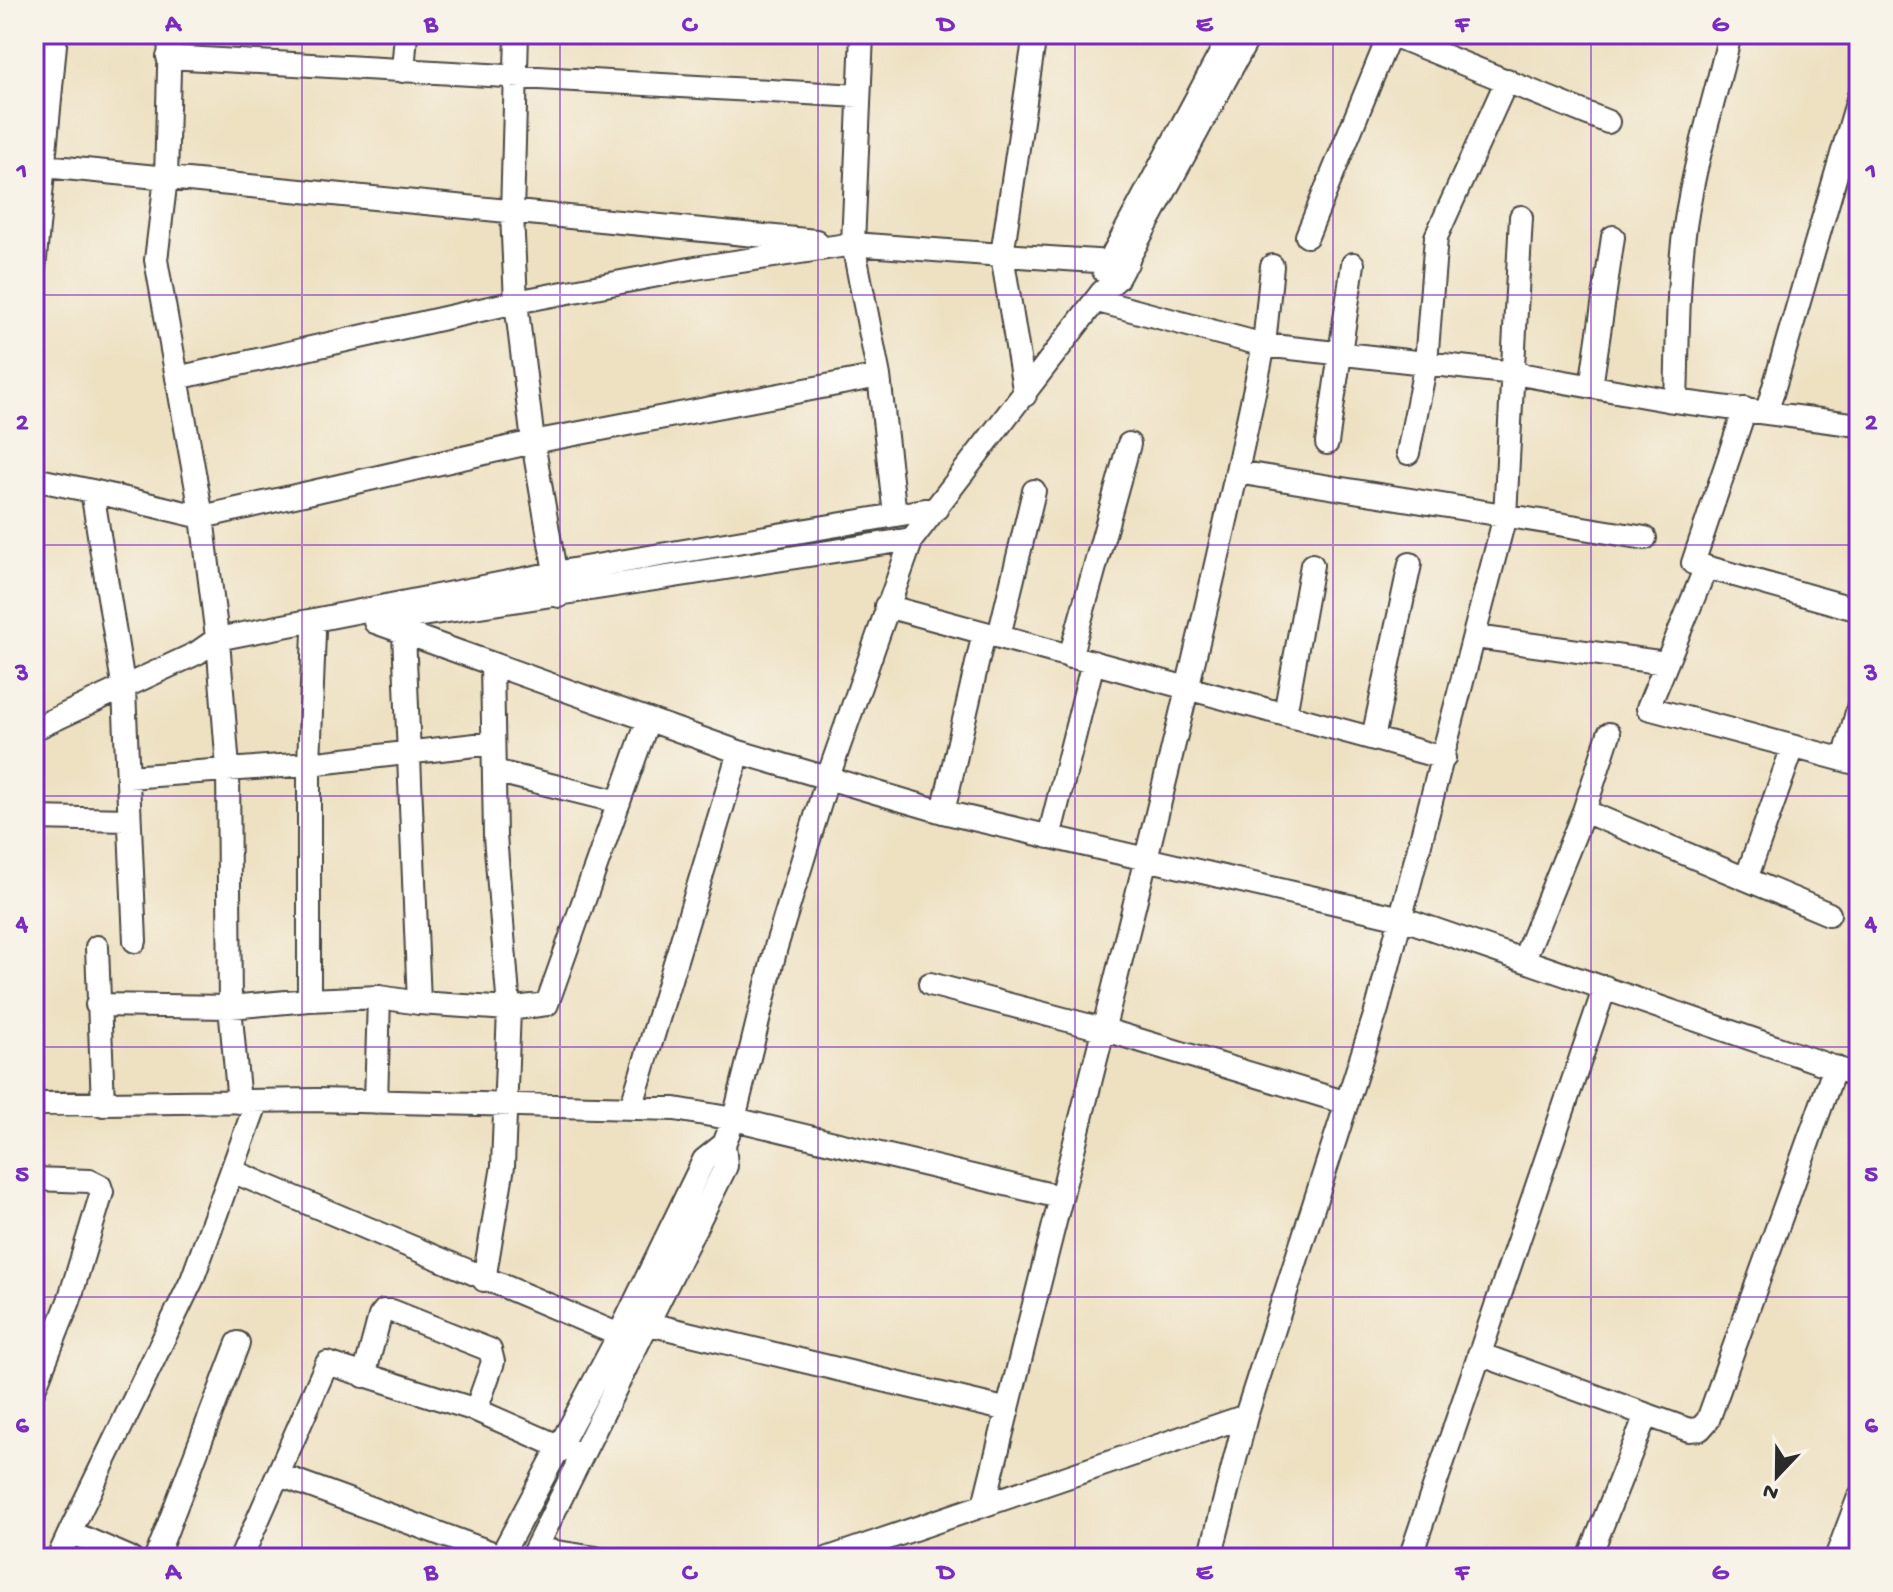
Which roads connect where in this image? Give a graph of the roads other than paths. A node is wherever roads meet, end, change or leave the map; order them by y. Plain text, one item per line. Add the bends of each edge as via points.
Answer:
1 (56, 34) edge
2 (406, 34) edge
3 (517, 34) edge
4 (862, 34) edge
5 (1035, 34) edge
6 (1231, 34) edge
7 (1250, 34) edge
8 (1390, 34) edge
9 (1730, 34) edge
10 (169, 45) edge
11 (403, 71) junction
12 (514, 78) junction
13 (1507, 80) junction
14 (859, 96) junction
15 (1859, 96) edge
16 (1608, 122) dead end
17 (38, 166) edge
18 (166, 178) junction
19 (512, 214) junction
20 (1521, 217) dead end
21 (1307, 236) dead end
22 (1613, 237) dead end
23 (853, 244) junction
24 (1002, 255) junction
25 (1118, 263) junction
26 (1353, 264) dead end
27 (1272, 266) dead end
28 (34, 269) edge
29 (1100, 296) junction
30 (516, 302) junction
31 (1264, 345) junction
32 (1341, 353) junction
33 (1426, 363) junction
34 (1514, 373) junction
35 (879, 376) junction
36 (177, 378) junction
37 (1591, 387) junction
38 (1025, 395) junction
39 (1676, 401) junction
40 (1756, 410) junction
41 (1859, 425) edge
42 (533, 442) junction
43 (1327, 443) dead end
44 (1129, 444) dead end
45 (1408, 453) dead end
46 (1237, 472) junction
47 (34, 479) edge
48 (92, 491) junction
49 (1034, 491) dead end
50 (937, 508) junction
51 (895, 515) junction
52 (1505, 516) junction
53 (202, 517) junction
54 (1645, 538) dead end
55 (912, 539) junction
56 (1410, 564) dead end
57 (1312, 565) dead end
58 (1706, 567) junction
59 (555, 573) junction
60 (559, 596) junction
61 (886, 606) junction
62 (1859, 610) edge
63 (375, 622) junction
64 (314, 632) junction
65 (404, 633) junction
66 (991, 634) junction
67 (1476, 637) junction
68 (211, 649) junction
69 (1070, 657) junction
70 (1093, 662) junction
71 (1666, 663) junction
72 (492, 664) junction
73 (1186, 687) junction
74 (124, 690) junction
75 (1859, 705) edge
76 (1285, 714) junction
77 (648, 720) junction
78 (34, 729) edge
79 (1609, 734) dead end
80 (1373, 738) junction
81 (493, 743) junction
82 (1793, 747) junction
83 (739, 752) junction
84 (409, 754) junction
85 (1444, 758) junction
86 (1852, 762) edge
87 (309, 764) junction
88 (228, 768) junction
89 (494, 771) junction
90 (128, 777) junction
91 (828, 777) junction
92 (619, 802) junction
93 (1584, 811) junction
94 (943, 812) junction
95 (34, 818) edge
96 (129, 820) junction
97 (1049, 837) junction
98 (1144, 859) junction
99 (1746, 879) junction
100 (1829, 914) dead end
101 (1401, 918) junction
102 (135, 941) dead end
103 (97, 947) dead end
104 (1524, 959) junction
105 (930, 984) dead end
106 (1605, 987) junction
107 (379, 997) junction
108 (309, 1000) junction
109 (419, 1003) junction
110 (97, 1005) junction
111 (230, 1007) junction
112 (509, 1009) junction
113 (1102, 1029) junction
114 (1835, 1067) junction
115 (1859, 1076) edge
116 (248, 1102) junction
117 (376, 1102) junction
118 (1347, 1103) junction
119 (34, 1104) edge
120 (103, 1105) junction
121 (506, 1107) junction
122 (631, 1108) junction
123 (734, 1119) junction
124 (232, 1171) junction
125 (34, 1179) edge
126 (1060, 1197) junction
127 (484, 1280) junction
128 (634, 1334) junction
129 (238, 1343) dead end
130 (1479, 1354) junction
131 (364, 1376) junction
132 (34, 1389) edge
133 (476, 1410) junction
134 (1008, 1410) junction
135 (1646, 1415) junction
136 (1246, 1416) junction
137 (558, 1446) junction
138 (581, 1456) junction
139 (280, 1475) junction
140 (1859, 1497) edge
141 (984, 1505) junction
142 (70, 1532) junction
143 (542, 1555) edge
144 (502, 1557) edge
145 (58, 1558) edge
146 (130, 1558) edge
147 (156, 1558) edge
148 (241, 1558) edge
149 (596, 1558) edge
150 (829, 1558) edge
151 (1210, 1558) edge
152 (1410, 1558) edge
153 (1589, 1558) edge
154 (1836, 1558) edge

1 - 17 street
2 - 11 street
3 - 12 street
4 - 14 street
5 - 24 street
6 - 25 street
7 - 25 street
8 - 13 street
8 - 21 street
9 - 39 street via 1699,150 1683,243
10 - 11 street
10 - 18 street
11 - 12 street
12 - 14 street
12 - 19 street
13 - 16 street
13 - 33 street via 1436,237
14 - 23 street
15 - 40 street
17 - 18 street
17 - 28 street
18 - 19 street
18 - 36 street via 156,260
19 - 23 street
19 - 30 street
20 - 34 street
22 - 37 street
23 - 24 street
23 - 30 street
23 - 35 street
24 - 25 street
24 - 38 street
25 - 29 street
26 - 32 street
27 - 31 street
29 - 31 street
29 - 38 street
30 - 36 street
30 - 42 street
31 - 32 street
31 - 46 street
32 - 33 street
32 - 43 street
33 - 34 street
33 - 45 street
34 - 37 street
34 - 52 street
35 - 42 street
35 - 51 street
36 - 53 street
37 - 39 street
38 - 50 street
39 - 40 street
40 - 41 street
40 - 58 street via 1693,563
42 - 53 street
42 - 59 street
44 - 69 street
46 - 52 street
46 - 73 street
47 - 48 street
48 - 53 street
48 - 74 street
49 - 66 street
50 - 51 street
50 - 55 street
51 - 59 street
52 - 54 street
52 - 67 street
53 - 68 street
55 - 60 street
55 - 61 street
56 - 80 street
57 - 76 street
58 - 62 street
58 - 71 street
59 - 60 street
59 - 68 street
60 - 63 street
61 - 66 street
61 - 91 street
63 - 64 street
63 - 65 street
64 - 68 street
64 - 87 street
65 - 72 street
65 - 84 street
66 - 69 street
66 - 94 street
67 - 71 street
67 - 85 street
68 - 74 street
68 - 88 street
69 - 70 street
70 - 73 street
70 - 97 street
71 - 82 street via 1648,708
72 - 77 street
72 - 81 street
73 - 76 street
73 - 98 street
74 - 78 street
74 - 90 street
75 - 86 street
76 - 80 street
77 - 83 street
77 - 92 street
79 - 93 street
80 - 85 street
81 - 84 street
81 - 89 street
82 - 86 street
82 - 99 street
83 - 91 street
83 - 122 street
84 - 87 street
84 - 109 street
85 - 101 street
87 - 88 street
87 - 108 street
88 - 90 street
88 - 111 street
89 - 92 street
89 - 112 street
90 - 96 street
91 - 94 street
91 - 123 street via 776,947
92 - 112 street via 547,1004
93 - 99 street
93 - 104 street
94 - 97 street
95 - 96 street
96 - 102 street
97 - 98 street
98 - 101 street
98 - 113 street
99 - 100 street
101 - 104 street
101 - 118 street
103 - 110 street
104 - 106 street
105 - 113 street
106 - 114 street
106 - 130 street
107 - 108 street
107 - 109 street
107 - 117 street
108 - 111 street
109 - 112 street
110 - 111 street
110 - 120 street
111 - 116 street
112 - 121 street
113 - 118 street
113 - 126 street
114 - 115 street
114 - 135 street via 1708,1420 1700,1429 1689,1430
116 - 117 street
116 - 120 street
116 - 124 street
117 - 121 street
118 - 136 street
119 - 120 street
121 - 122 street
121 - 127 street via 498,1213
122 - 123 street
123 - 126 street
123 - 128 street via 724,1144 726,1166
124 - 127 street
124 - 142 street via 192,1280
125 - 132 street via 90,1181 102,1192 69,1301
126 - 134 street
127 - 128 street
128 - 134 street
128 - 137 street
128 - 138 street
129 - 147 street
130 - 135 street
130 - 152 street
131 - 133 street
131 - 133 street via 380,1316 392,1311 490,1350 493,1362
131 - 139 street via 327,1363
133 - 137 street
134 - 141 street
135 - 153 street
136 - 141 street
136 - 151 street
137 - 138 street
137 - 144 street
138 - 143 street
139 - 144 street
139 - 148 street
140 - 154 street
141 - 150 street
142 - 145 street
142 - 146 street
143 - 149 street

